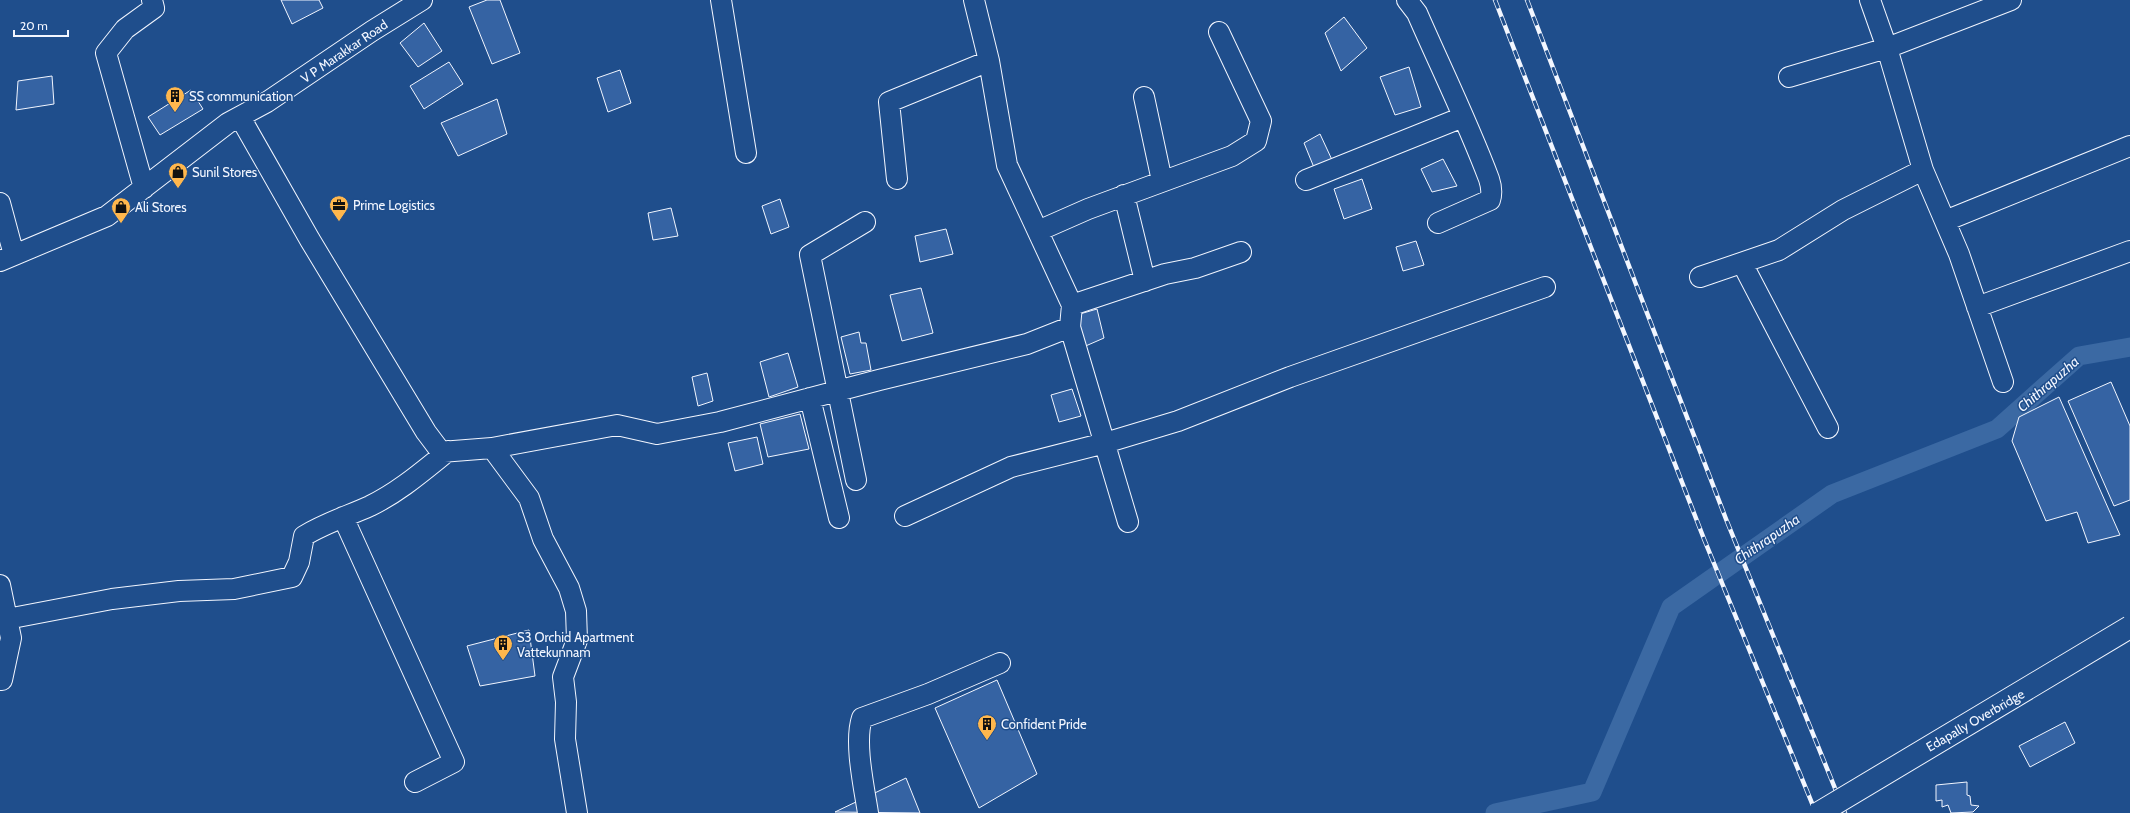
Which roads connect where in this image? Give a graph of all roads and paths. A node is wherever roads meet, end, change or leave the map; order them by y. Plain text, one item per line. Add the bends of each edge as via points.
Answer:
1 (152, 0) edge
2 (422, 0) edge
3 (720, 0) edge
4 (974, 0) edge
5 (1407, 0) edge
6 (1870, 0) edge
7 (2011, 0) edge
8 (1219, 32) dead end
9 (1887, 48) junction
10 (989, 61) junction
11 (1789, 77) dead end
12 (1144, 97) dead end
13 (240, 117) junction
14 (1463, 117) junction
15 (2130, 146) edge
16 (746, 153) dead end
17 (1922, 170) junction
18 (897, 179) dead end
19 (1306, 180) dead end
20 (1162, 181) junction
21 (144, 188) junction
22 (1124, 195) junction
23 (0, 203) edge
24 (1945, 221) junction
25 (865, 222) dead end
26 (1438, 223) dead end
27 (1038, 231) junction
28 (2130, 251) edge
29 (1241, 252) dead end
30 (7, 258) edge
31 (1742, 263) junction
32 (1700, 277) dead end
33 (1145, 281) junction
34 (1545, 287) dead end
35 (1072, 305) junction
36 (1977, 307) junction
37 (1070, 327) junction
38 (2003, 382) dead end
39 (838, 391) junction
40 (810, 398) junction
41 (1828, 428) dead end
42 (1105, 443) junction
43 (492, 448) junction
44 (448, 451) junction
45 (856, 480) dead end
46 (343, 516) junction
47 (905, 516) dead end
48 (839, 518) dead end
49 (1128, 522) dead end
50 (0, 586) edge
51 (7, 619) junction
52 (2130, 627) edge
53 (1000, 663) dead end
54 (0, 680) edge
55 (415, 782) dead end
56 (577, 813) edge
57 (868, 813) edge
58 (1819, 813) edge

1 - 21 street via 154,8 125,29 106,52
2 - 13 street, V P Marakkar Road
3 - 16 street
4 - 10 street
5 - 14 street via 1417,13
6 - 9 street
7 - 9 street
8 - 20 street via 1261,121 1256,141 1232,156
9 - 11 street
9 - 17 street
10 - 18 street via 889,102
10 - 27 street via 1007,165
12 - 20 street
13 - 21 street, V P Marakkar Road via 228,123
13 - 44 street via 310,240 426,432 441,452
14 - 19 street
14 - 26 street via 1490,180 1491,198
15 - 24 street
17 - 24 street
17 - 31 street via 1843,210 1779,250
20 - 22 street
21 - 30 street, V P Marakkar Road via 107,216
22 - 27 street
22 - 33 street
23 - 30 street
24 - 36 street
25 - 39 street via 810,255
27 - 35 street
28 - 36 street
29 - 33 street via 1195,268
31 - 32 street
31 - 41 street
33 - 35 street
34 - 42 street via 1290,377 1178,421
35 - 37 street
36 - 38 street
37 - 39 street via 1027,344
37 - 42 street
39 - 40 street
39 - 45 street
40 - 43 street via 720,422 657,434 617,425
40 - 48 street
42 - 47 street via 1011,467
42 - 49 street
43 - 44 street
43 - 56 street via 529,498 543,539 569,588 576,611 577,640 563,677 566,702 565,739
44 - 46 street via 404,487 370,506
46 - 51 street via 304,536 299,562 292,577 234,589 112,599
46 - 55 street via 454,762
50 - 51 street
51 - 54 street via 11,638
52 - 58 highway, Edapally Overbridge, bridge
53 - 57 street via 928,694 862,718 859,728 862,776

